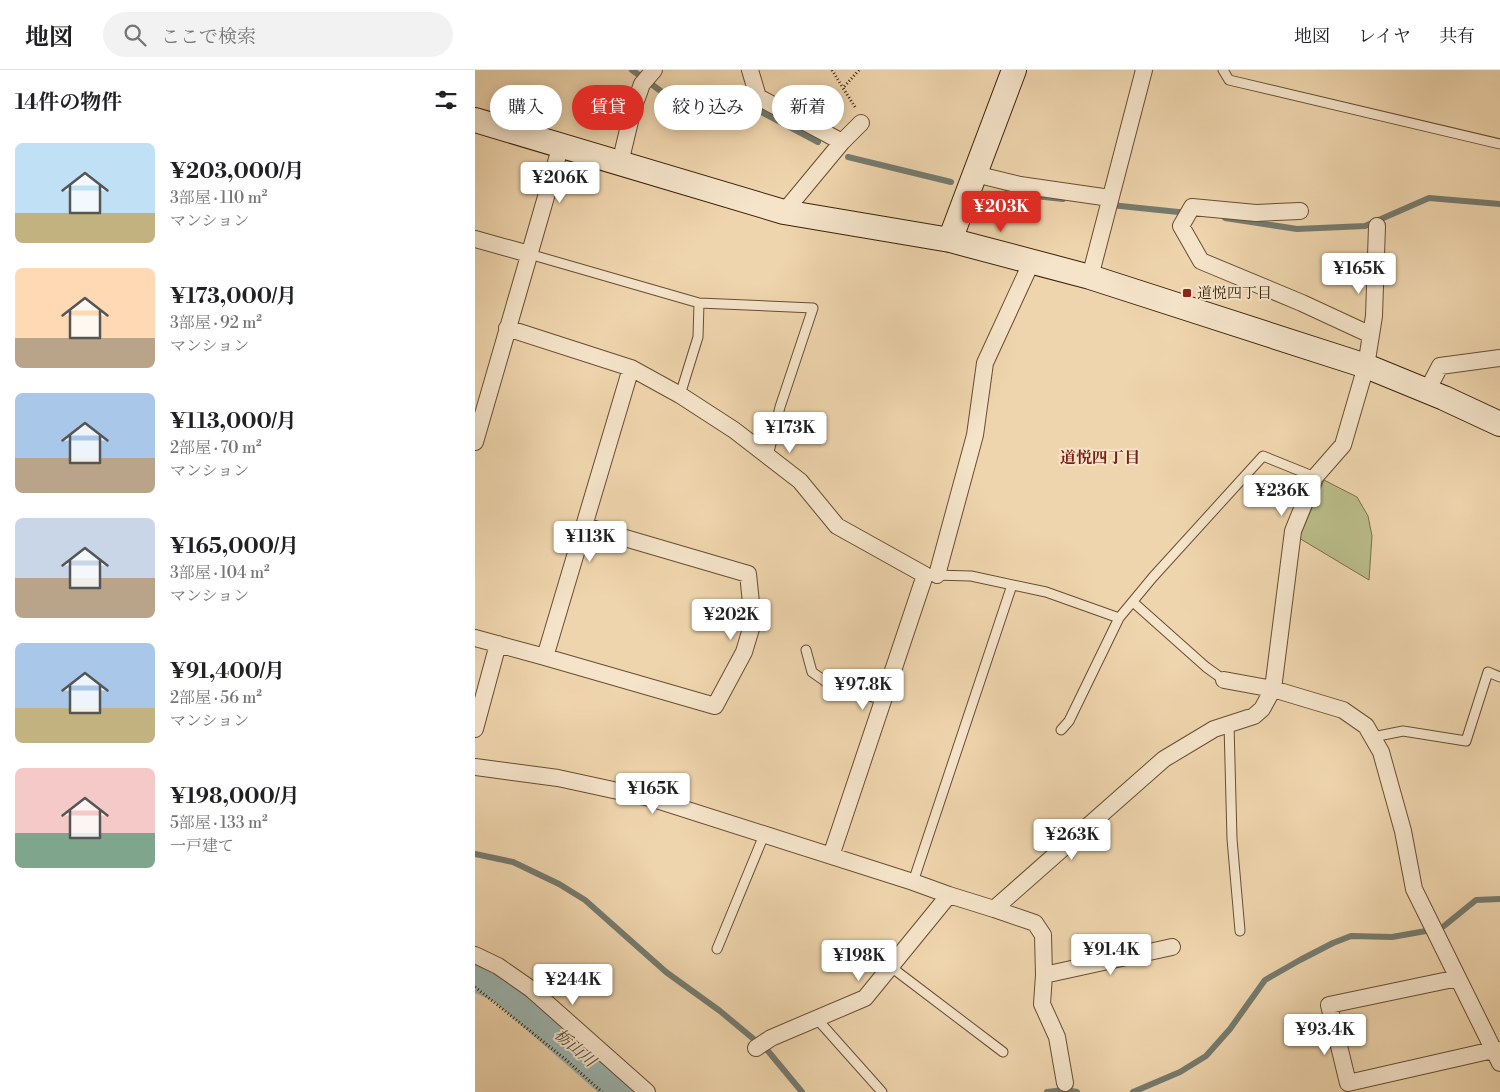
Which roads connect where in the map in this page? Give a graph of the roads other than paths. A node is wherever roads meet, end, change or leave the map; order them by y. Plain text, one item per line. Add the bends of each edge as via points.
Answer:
1 (654, 70) edge
2 (750, 70) edge
3 (1014, 70) edge
4 (1144, 70) edge
5 (1223, 70) edge
6 (475, 120) edge
7 (861, 122) road end
8 (842, 142) junction
9 (1500, 144) edge
10 (561, 145) junction
11 (620, 163) junction
12 (975, 174) junction
13 (1111, 198) junction
14 (1300, 211) dead end
15 (784, 212) junction
16 (1377, 226) dead end
17 (475, 239) edge
18 (950, 240) junction
19 (529, 254) junction
20 (1032, 261) junction
21 (1090, 278) junction
22 (699, 303) junction
23 (507, 328) junction
24 (1371, 335) junction
25 (1500, 358) edge
26 (1366, 366) junction
27 (631, 368) junction
28 (1427, 391) junction
29 (680, 395) junction
30 (1500, 424) edge
31 (475, 442) edge
32 (768, 456) junction
33 (1315, 477) junction
34 (584, 526) junction
35 (931, 575) junction
36 (1012, 585) junction
37 (1133, 602) junction
38 (1119, 618) junction
39 (475, 638) edge
40 (498, 644) junction
41 (806, 650) dead end
42 (545, 657) junction
43 (1500, 677) edge
44 (1224, 680) joint
45 (1273, 689) junction
46 (883, 700) junction
47 (1229, 724) junction
48 (475, 729) edge
49 (1061, 730) dead end
50 (1373, 737) junction
51 (475, 767) edge
52 (764, 835) junction
53 (831, 856) junction
54 (913, 882) junction
55 (949, 895) junction
56 (994, 908) junction
57 (1240, 931) dead end
58 (1171, 947) dead end
59 (717, 949) dead end
60 (475, 955) edge
61 (891, 968) junction
62 (1044, 975) junction
63 (1458, 978) junction
64 (817, 1019) junction
65 (756, 1048) dead end
66 (1003, 1052) dead end
67 (1498, 1055) edge
68 (1065, 1083) dead end
69 (647, 1092) edge
70 (882, 1092) edge

1 - 11 street via 642,84
2 - 8 street via 758,97
3 - 12 street
4 - 13 street
5 - 9 lane via 1229,80
6 - 10 street
7 - 8 street
8 - 15 street
10 - 11 street
10 - 19 street
11 - 15 street
12 - 13 street via 1020,185
12 - 18 street
13 - 21 street
14 - 24 street via 1256,213 1192,207 1181,226 1201,261
15 - 18 street
16 - 24 street
17 - 19 street
18 - 20 street
19 - 22 lane
19 - 23 street
20 - 21 street
20 - 35 street via 985,363 975,436
21 - 26 street
22 - 29 lane via 698,337
22 - 32 lane via 813,308 779,407
23 - 27 street
23 - 31 street
24 - 26 street
25 - 28 street via 1440,366
26 - 28 street
26 - 33 street via 1343,446
27 - 29 street
27 - 34 street
28 - 30 street
29 - 32 street
32 - 35 street via 800,481 837,526
33 - 37 lane via 1263,456
33 - 45 street via 1293,531
34 - 42 street
34 - 42 street via 748,574 753,622 744,652 715,706
35 - 36 lane via 971,576
35 - 46 street
36 - 38 lane via 1046,592
36 - 54 lane
37 - 38 lane
37 - 44 lane via 1206,668
38 - 49 lane via 1069,721
39 - 40 street
40 - 42 street
40 - 48 street
41 - 46 lane via 812,672 829,684
43 - 50 lane via 1488,672 1466,741 1403,731
44 - 45 street
45 - 47 street via 1255,716
45 - 50 street via 1343,710 1366,726
46 - 53 street
47 - 56 street via 1214,729 1165,759
47 - 57 lane via 1232,840
50 - 63 street via 1381,752 1403,831 1414,889
51 - 52 street via 558,778 650,798
52 - 53 street
52 - 59 lane
53 - 54 street
54 - 55 street
55 - 56 street
55 - 61 street
56 - 62 street via 1035,923 1043,935
58 - 62 street
60 - 69 street via 498,966 531,989
61 - 64 street via 865,998
61 - 66 lane
62 - 68 street via 1042,1004 1057,1037
63 - 67 street
63 - 67 street via 1329,1005 1347,1083
64 - 65 street via 771,1038
64 - 70 lane

